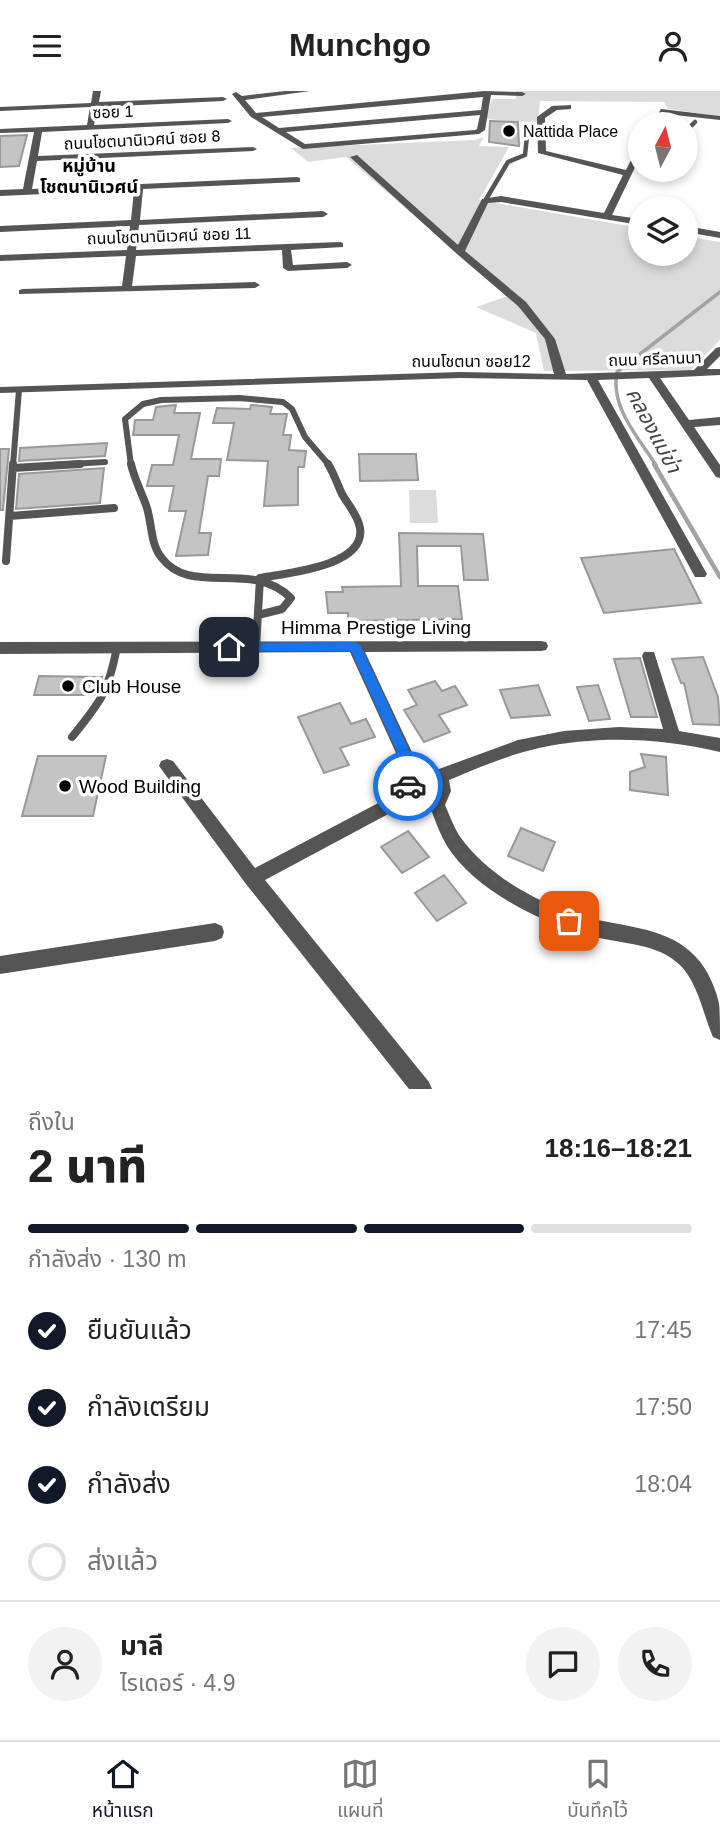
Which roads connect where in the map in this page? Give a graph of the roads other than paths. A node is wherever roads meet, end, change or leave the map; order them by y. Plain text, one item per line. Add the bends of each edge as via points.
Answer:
1 (97, 91) edge
2 (306, 91) edge
3 (487, 93) edge
4 (522, 94) dead end
5 (237, 95) edge
6 (223, 99) dead end
7 (94, 104) junction
8 (568, 107) dead end
9 (0, 109) edge
10 (484, 112) junction
11 (254, 115) junction
12 (698, 115) edge
13 (720, 118) edge
14 (228, 121) dead end
15 (90, 127) junction
16 (527, 127) dead end
17 (39, 129) junction
18 (0, 131) edge
19 (278, 131) junction
20 (253, 149) dead end
21 (354, 157) dead end
22 (33, 159) junction
23 (627, 173) joint
24 (297, 180) dead end
25 (139, 187) junction
26 (27, 192) junction
27 (0, 193) edge
28 (485, 201) junction
29 (323, 214) dead end
30 (607, 216) junction
31 (628, 220) edge
32 (135, 223) junction
33 (0, 229) edge
34 (698, 231) edge
35 (720, 235) edge
36 (340, 245) dead end
37 (286, 247) junction
38 (460, 251) junction
39 (131, 253) junction
40 (0, 258) edge
41 (347, 265) dead end
42 (256, 285) dead end
43 (127, 289) junction
44 (23, 292) dead end
45 (720, 350) edge
46 (720, 372) edge
47 (697, 373) junction
48 (653, 376) junction
49 (592, 377) junction
50 (561, 378) junction
51 (0, 390) edge
52 (19, 390) junction
53 (720, 421) edge
54 (685, 424) junction
55 (105, 463) dead end
56 (13, 468) junction
57 (719, 470) edge
58 (114, 508) dead end
59 (9, 516) junction
60 (6, 561) dead end
61 (700, 574) dead end
62 (260, 578) junction
63 (258, 615) junction
64 (355, 646) junction
65 (541, 646) dead end
66 (0, 647) edge
67 (117, 647) junction
68 (256, 647) junction
69 (649, 656) dead end
70 (72, 737) dead end
71 (673, 737) junction
72 (720, 745) edge
73 (167, 766) dead end
74 (415, 776) junction
75 (438, 777) junction
76 (409, 795) junction
77 (436, 803) junction
78 (252, 878) junction
79 (215, 932) dead end
80 (0, 965) edge
81 (720, 1030) edge
82 (422, 1089) edge

1 - 7 street
2 - 5 street
3 - 4 street
3 - 10 street
3 - 11 street
5 - 11 street
6 - 7 street
7 - 9 street
7 - 15 street
8 - 23 street via 555,108 541,117 542,153
10 - 19 street
10 - 19 street via 481,130 476,132 303,147
11 - 19 street
12 - 13 street
14 - 15 street, ซอย 1
15 - 17 street, ซอย 1
16 - 28 lane via 525,155 508,162
17 - 18 street, ซอย 1
17 - 22 street
20 - 22 street, ถนนโชตนานิเวศน์ ซอย 8
21 - 38 street, ถนนโชตนา ซอย12
22 - 26 street
23 - 30 street
24 - 25 street
25 - 26 street
25 - 32 street
26 - 27 street
28 - 30 street via 501,199
28 - 38 street
29 - 32 street
30 - 31 street
32 - 33 street
32 - 39 street
34 - 35 street
36 - 37 street, ถนนโชตนานิเวศน์ ซอย 11
37 - 39 street, ถนนโชตนานิเวศน์ ซอย 11
37 - 41 street via 288,268
38 - 50 street, ถนนโชตนา ซอย12 via 522,304 550,339
39 - 40 street, ถนนโชตนานิเวศน์ ซอย 11
39 - 43 street
42 - 43 street
43 - 44 street
45 - 47 street
46 - 47 street, ถนน ศรีลานนา
47 - 48 street, ถนน ศรีลานนา
48 - 49 street, ถนน ศรีลานนา
48 - 54 street
49 - 50 street, ถนน ศรีลานนา
49 - 61 street
50 - 52 street, ถนนโชตนา ซอย12 via 460,375
51 - 52 street, ถนนโชตนา ซอย12
52 - 56 lane
53 - 54 street
54 - 57 street
55 - 56 lane
56 - 59 lane
58 - 59 lane
59 - 60 lane
62 - 62 lane via 330,563 354,548 360,533 358,518 330,465 303,434 295,411 284,403 254,398 178,398 135,407 125,419 132,470 163,559 193,576
62 - 63 lane
62 - 63 lane via 286,590 291,598 283,610
63 - 68 lane
64 - 65 street, Himma Prestige Living
64 - 68 street, Himma Prestige Living
64 - 74 street
66 - 67 street, Himma Prestige Living
67 - 68 street, Himma Prestige Living
67 - 70 lane via 102,699
69 - 71 street
71 - 72 street
71 - 75 street via 590,734 520,745
73 - 78 street
74 - 75 street
74 - 76 street via 408,784
75 - 77 street via 445,792
76 - 77 street via 417,803
76 - 78 street
77 - 81 street via 455,843 482,871 521,897 569,921 637,936 685,957 697,972
78 - 82 street
79 - 80 street

